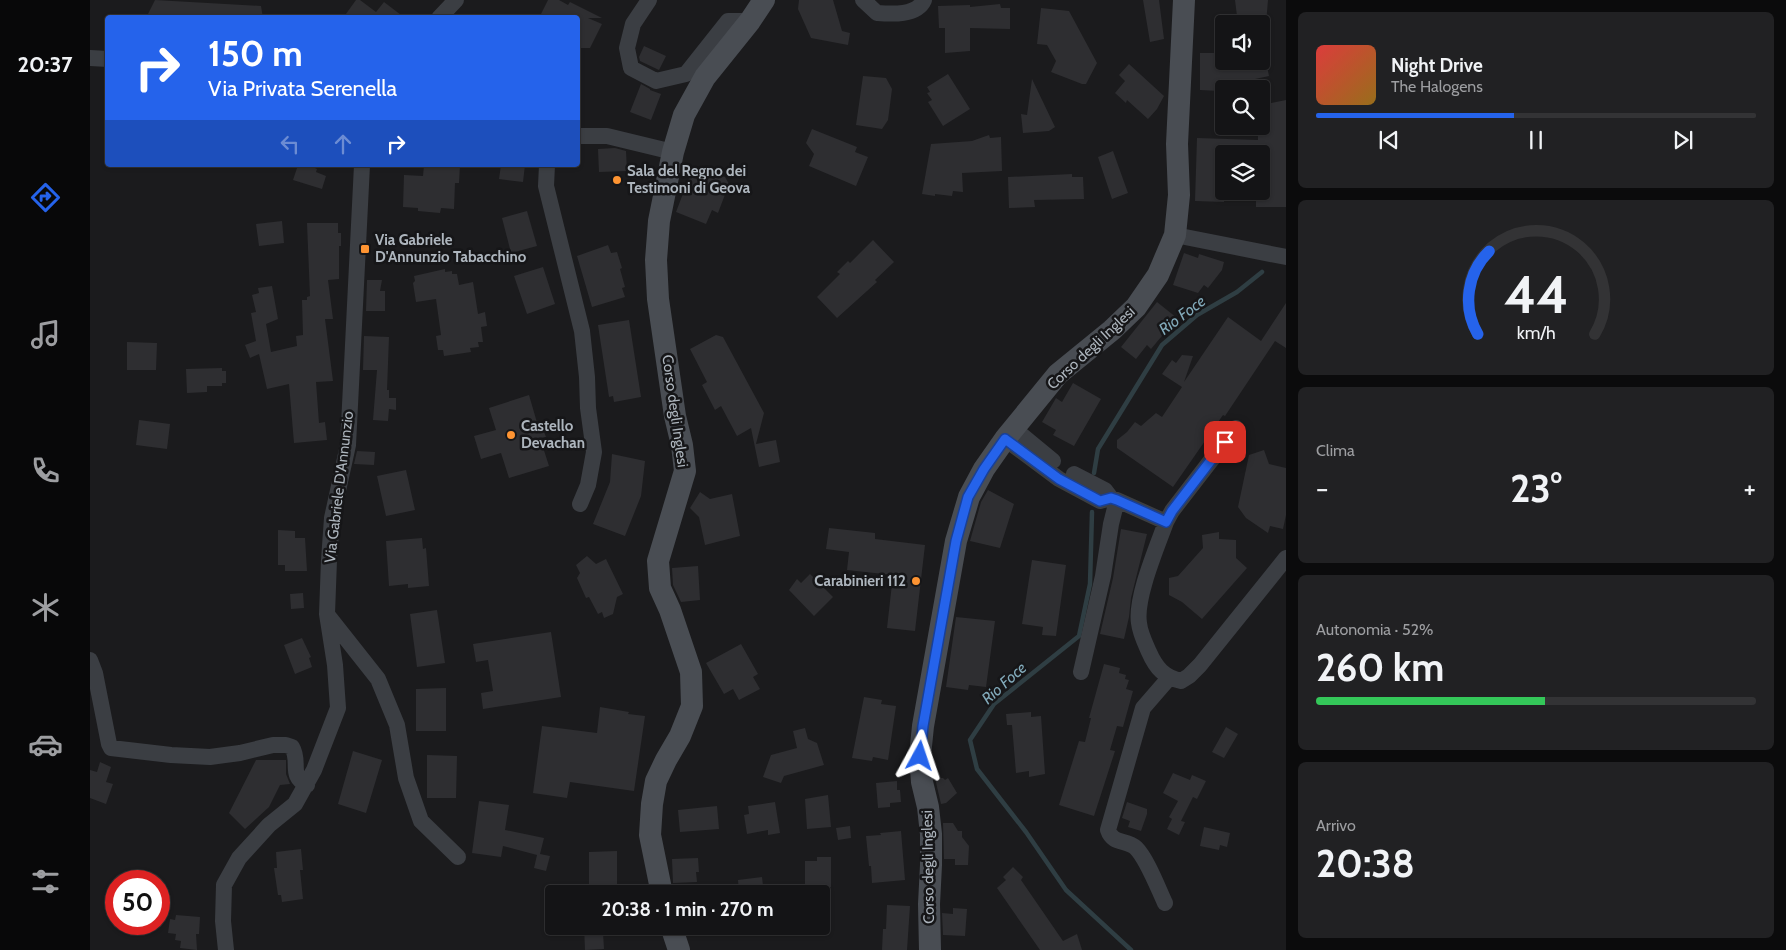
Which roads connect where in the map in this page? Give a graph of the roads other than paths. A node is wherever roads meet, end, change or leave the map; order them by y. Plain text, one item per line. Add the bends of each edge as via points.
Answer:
1 (456, 0) edge
2 (650, 0) edge
3 (764, 0) edge
4 (863, 0) edge
5 (924, 0) edge
6 (1184, 0) edge
7 (442, 15) edge
8 (750, 21) junction
9 (90, 58) edge
10 (105, 59) edge
11 (580, 136) edge
12 (673, 152) junction
13 (362, 167) edge
14 (547, 167) edge
15 (1175, 235) junction
16 (1286, 257) edge
17 (1236, 428) dead end
18 (1009, 434) junction
19 (1114, 499) junction
20 (580, 504) dead end
21 (1166, 522) junction
22 (1286, 558) edge
23 (327, 614) junction
24 (90, 660) edge
25 (1081, 672) dead end
26 (1169, 678) junction
27 (307, 785) junction
28 (458, 857) dead end
29 (660, 885) edge
30 (1165, 903) dead end
31 (674, 935) edge
32 (226, 950) edge
33 (679, 950) edge
34 (930, 950) edge

1 - 7 street
2 - 8 street via 633,24 627,48 631,68 656,81 686,74 728,21
3 - 8 main road, Corso degli Inglesi
4 - 5 street via 877,13 902,14 922,5
6 - 15 main road, Corso degli Inglesi
8 - 12 main road, Corso degli Inglesi via 705,77 684,115
9 - 10 street
11 - 12 street via 607,136
12 - 29 main road, Corso degli Inglesi via 659,220 656,260 658,299 685,471 658,561 660,588 691,672 692,706 656,781 650,835
13 - 23 street, Via Gabriele D'Annunzio via 348,445 332,518
14 - 20 street via 546,186 582,331 587,377 594,452 588,485
15 - 16 street
15 - 18 main road, Corso degli Inglesi via 1158,275 1136,307 1058,374
17 - 21 street
18 - 19 street via 1059,479 1100,501
18 - 34 main road, Corso degli Inglesi via 968,497 956,541 923,726 920,756 931,842
19 - 21 street
19 - 25 street via 1103,576
21 - 26 street via 1142,592 1138,621 1154,662
22 - 26 street via 1200,665 1182,681
23 - 27 street, Via Gabriele D'Annunzio via 338,708
23 - 28 street via 378,679 398,725 406,778 421,821
24 - 27 street via 111,748 210,757 286,745 295,753 299,782
26 - 30 street via 1143,708 1108,830 1113,839 1137,848
27 - 32 street, Via Gabriele D'Annunzio via 295,804 269,825 239,858 224,885
31 - 33 main road

